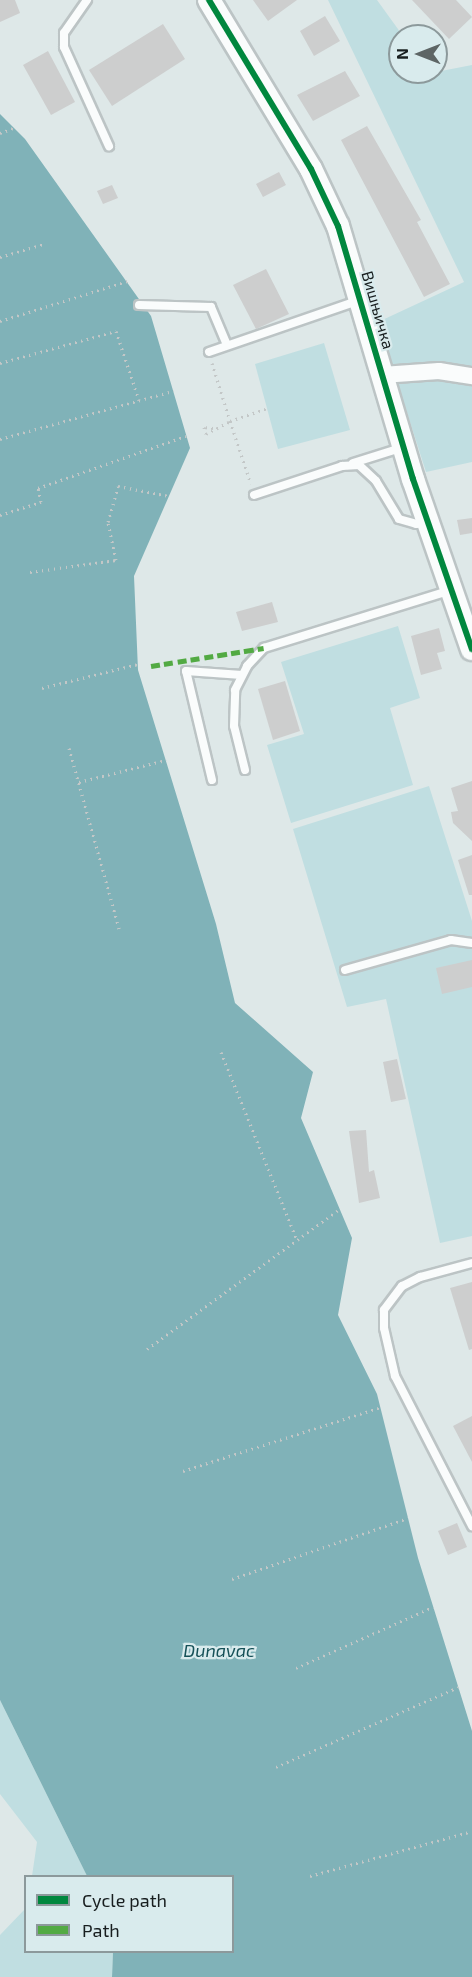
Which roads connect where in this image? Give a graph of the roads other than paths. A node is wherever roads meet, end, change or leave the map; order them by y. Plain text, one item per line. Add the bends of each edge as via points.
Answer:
1 (87, 0) edge
2 (209, 0) edge
3 (110, 147) dead end
4 (361, 300) junction
5 (140, 305) dead end
6 (227, 345) junction
7 (209, 352) road end
8 (382, 375) junction
9 (472, 376) edge
10 (404, 447) junction
11 (350, 464) junction
12 (254, 495) road end
13 (428, 520) junction
14 (452, 589) junction
15 (472, 649) edge
16 (242, 675) junction
17 (245, 770) dead end
18 (212, 780) dead end
19 (472, 943) edge
20 (345, 970) dead end
21 (472, 1263) edge
22 (472, 1526) edge

1 - 3 lane via 64,33 64,47
2 - 4 street, Вишњичка via 311,169 344,242
4 - 6 lane
4 - 8 street, Вишњичка
5 - 6 lane via 211,307
6 - 7 lane
8 - 9 street via 409,371
8 - 10 street, Вишњичка
10 - 11 lane
10 - 13 street, Вишњичка
11 - 12 lane
11 - 13 lane via 366,470 399,519 416,524
13 - 14 street, Вишњичка
14 - 15 street, Вишњичка
14 - 16 lane via 264,648
16 - 17 lane via 233,711
16 - 18 lane via 186,671
19 - 20 lane via 451,940
21 - 22 lane via 420,1277 402,1287 384,1310 384,1328 395,1376

